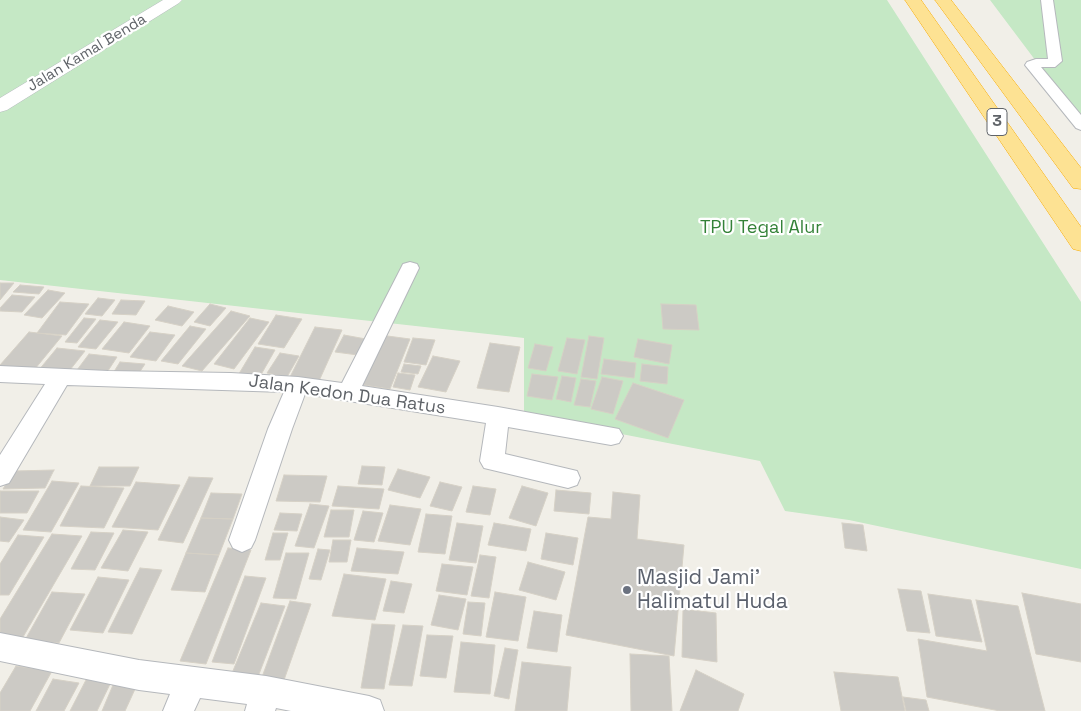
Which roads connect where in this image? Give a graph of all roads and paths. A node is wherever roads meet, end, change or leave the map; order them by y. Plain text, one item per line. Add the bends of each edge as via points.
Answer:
1 (174, 0) edge
2 (913, 0) edge
3 (943, 0) edge
4 (1047, 0) edge
5 (0, 106) edge
6 (1081, 125) edge
7 (1081, 183) edge
8 (1081, 244) edge
9 (410, 268) dead end
10 (0, 374) edge
11 (61, 377) junction
12 (298, 385) junction
13 (348, 393) junction
14 (498, 416) junction
15 (611, 436) dead end
16 (0, 476) edge
17 (568, 478) dead end
18 (242, 540) dead end
19 (0, 647) edge
20 (192, 682) junction
21 (263, 701) edge
22 (178, 711) edge
23 (369, 711) edge

1 - 5 main road, Jalan Kamal Benda
2 - 8 highway, 3
3 - 7 highway, 3
4 - 6 street via 1055,61 1032,65
9 - 13 street
10 - 11 street, Jalan Kedon Dua Ratus
11 - 12 street, Jalan Kedon Dua Ratus via 231,380
11 - 16 street
12 - 13 street, Jalan Kedon Dua Ratus
12 - 18 street
13 - 14 street, Jalan Kedon Dua Ratus
14 - 15 street, Jalan Kedon Dua Ratus
14 - 17 street via 492,461
19 - 20 street via 139,675
20 - 21 street
20 - 22 street
21 - 23 street

